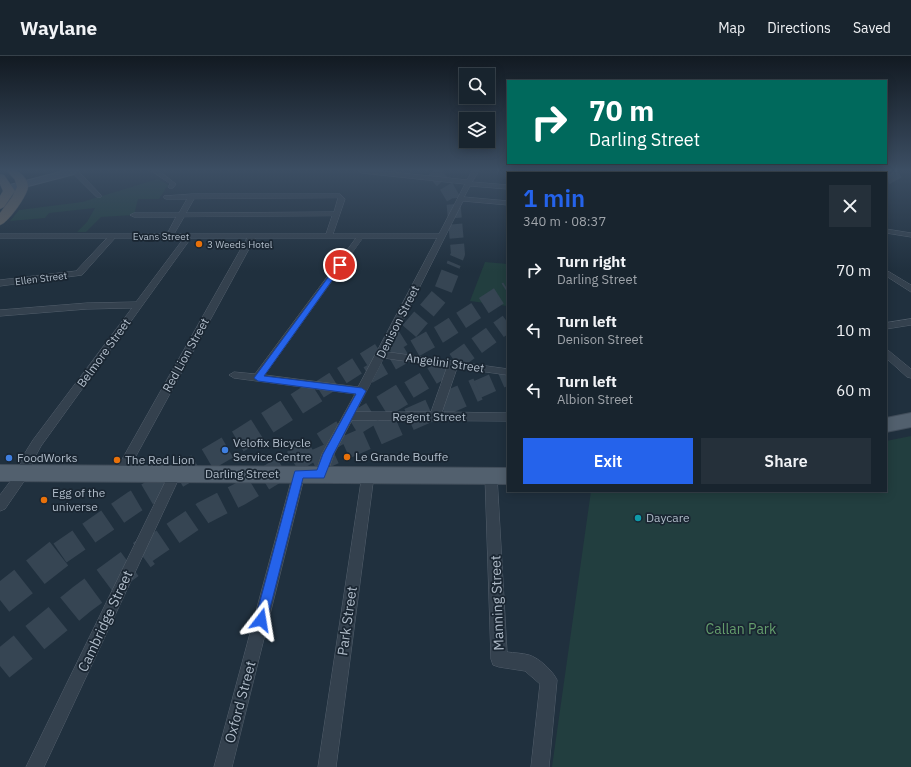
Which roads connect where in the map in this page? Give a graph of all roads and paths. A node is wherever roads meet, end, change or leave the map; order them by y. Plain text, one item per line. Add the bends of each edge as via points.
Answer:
1 (13, 204) edge
2 (188, 204) edge
3 (340, 204) edge
4 (457, 204) edge
5 (183, 214) junction
6 (337, 214) junction
7 (134, 215) dead end
8 (0, 221) edge
9 (887, 231) edge
10 (911, 235) edge
11 (0, 236) edge
12 (113, 236) junction
13 (169, 236) junction
14 (189, 236) junction
15 (252, 236) junction
16 (329, 236) junction
17 (360, 236) junction
18 (441, 236) junction
19 (887, 273) edge
20 (0, 283) edge
21 (911, 289) edge
22 (139, 305) junction
23 (0, 313) edge
24 (911, 322) edge
25 (887, 326) edge
26 (381, 354) junction
27 (887, 354) edge
28 (453, 364) junction
29 (507, 372) edge
30 (911, 374) edge
31 (234, 375) dead end
32 (258, 378) junction
33 (362, 391) junction
34 (349, 416) junction
35 (435, 417) junction
36 (507, 417) edge
37 (911, 420) edge
38 (887, 425) edge
39 (0, 473) edge
40 (23, 473) junction
41 (120, 474) junction
42 (175, 474) junction
43 (299, 474) junction
44 (321, 475) junction
45 (368, 475) junction
46 (499, 476) edge
47 (0, 505) edge
48 (36, 767) edge
49 (223, 767) edge
50 (327, 767) edge
51 (540, 767) edge

1 - 8 highway
2 - 5 street
3 - 6 street
4 - 18 street, Denison Street
5 - 6 street
5 - 7 street
5 - 13 street
6 - 16 street
9 - 10 street
11 - 12 street, Evans Street
12 - 13 street, Evans Street
12 - 20 street, Ellen Street via 79,273
13 - 14 street, Evans Street
14 - 15 street, Evans Street
14 - 22 street, Belmore Street
15 - 16 street, Evans Street
15 - 41 street, Red Lion Street
16 - 17 street, Evans Street
17 - 18 street, Evans Street
17 - 32 street
18 - 26 street, Denison Street
19 - 21 street
22 - 23 street
22 - 40 street, Belmore Street via 37,443
24 - 25 street
26 - 28 street, Angelini Street via 443,358
26 - 33 street, Denison Street
27 - 30 street
28 - 29 street, Angelini Street
28 - 35 street
31 - 32 street
32 - 33 street
33 - 34 street, Denison Street
34 - 35 street, Regent Street
34 - 44 street, Denison Street via 328,454
35 - 36 street, Regent Street
37 - 38 main road
39 - 40 main road, Darling Street
40 - 41 main road, Darling Street
40 - 47 street, Belmore Street
41 - 42 main road, Darling Street
42 - 43 main road, Darling Street
42 - 48 street, Cambridge Street
43 - 44 main road, Darling Street
43 - 49 street, Oxford Street
44 - 45 main road, Darling Street
45 - 46 main road, Darling Street
45 - 50 street, Park Street
46 - 51 street, Manning Street via 500,659 528,663 549,680

